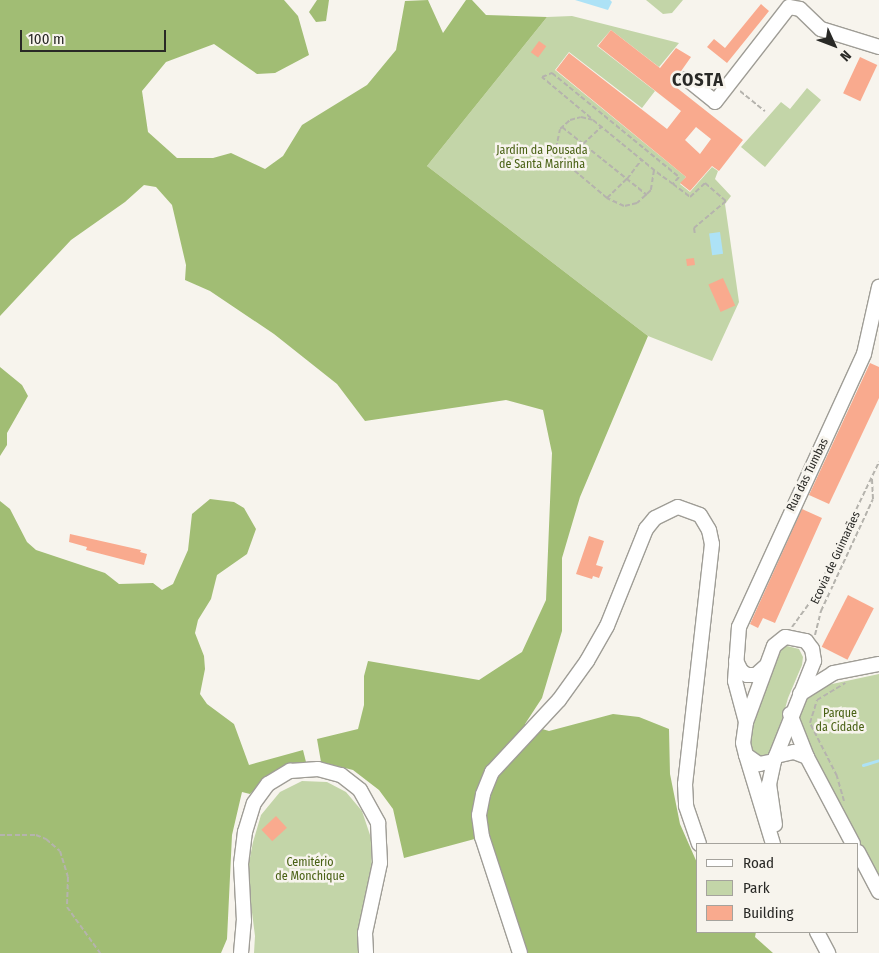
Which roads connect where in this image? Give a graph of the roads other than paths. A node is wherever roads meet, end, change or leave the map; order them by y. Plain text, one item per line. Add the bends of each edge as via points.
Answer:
1 (792, 0) edge
2 (812, 20) junction
3 (879, 47) edge
4 (687, 79) dead end
5 (879, 287) edge
6 (813, 655) junction
7 (736, 661) junction
8 (879, 664) edge
9 (765, 667) junction
10 (833, 673) junction
11 (796, 698) junction
12 (790, 714) junction
13 (746, 722) junction
14 (746, 754) junction
15 (807, 757) junction
16 (775, 759) junction
17 (699, 843) edge
18 (773, 843) edge
19 (782, 843) edge
20 (853, 843) edge
21 (859, 854) edge
22 (879, 892) edge
23 (818, 933) edge
24 (828, 933) edge
25 (241, 953) edge
26 (366, 953) edge
27 (520, 953) edge
28 (828, 953) edge
29 (838, 953) edge

1 - 2 street via 800,4
2 - 3 street via 845,39
2 - 4 street via 800,10 789,7 715,102
5 - 7 street, Rua das Tumbas via 864,354 745,611 739,627
6 - 9 street via 798,637 779,640
6 - 10 street
6 - 11 street
7 - 9 street via 747,675 756,674
7 - 13 street, Rua das Tumbas via 735,681
8 - 10 street
9 - 13 street
10 - 11 street via 812,684
11 - 12 street
12 - 15 street
12 - 16 street
13 - 14 street via 743,742
14 - 16 street via 759,764
14 - 18 street
15 - 16 street via 794,752
15 - 20 street
16 - 19 street via 769,784 770,803
17 - 27 street via 688,813 685,784 712,544 709,530 700,516 678,507 655,518 646,529 607,626 588,660 559,700 492,772 483,794 479,815 482,837
21 - 22 street
23 - 28 street
24 - 29 street
25 - 26 street via 244,921 241,864 245,832 254,803 268,784 290,771 318,769 341,775 360,790 378,823 380,863 365,933

